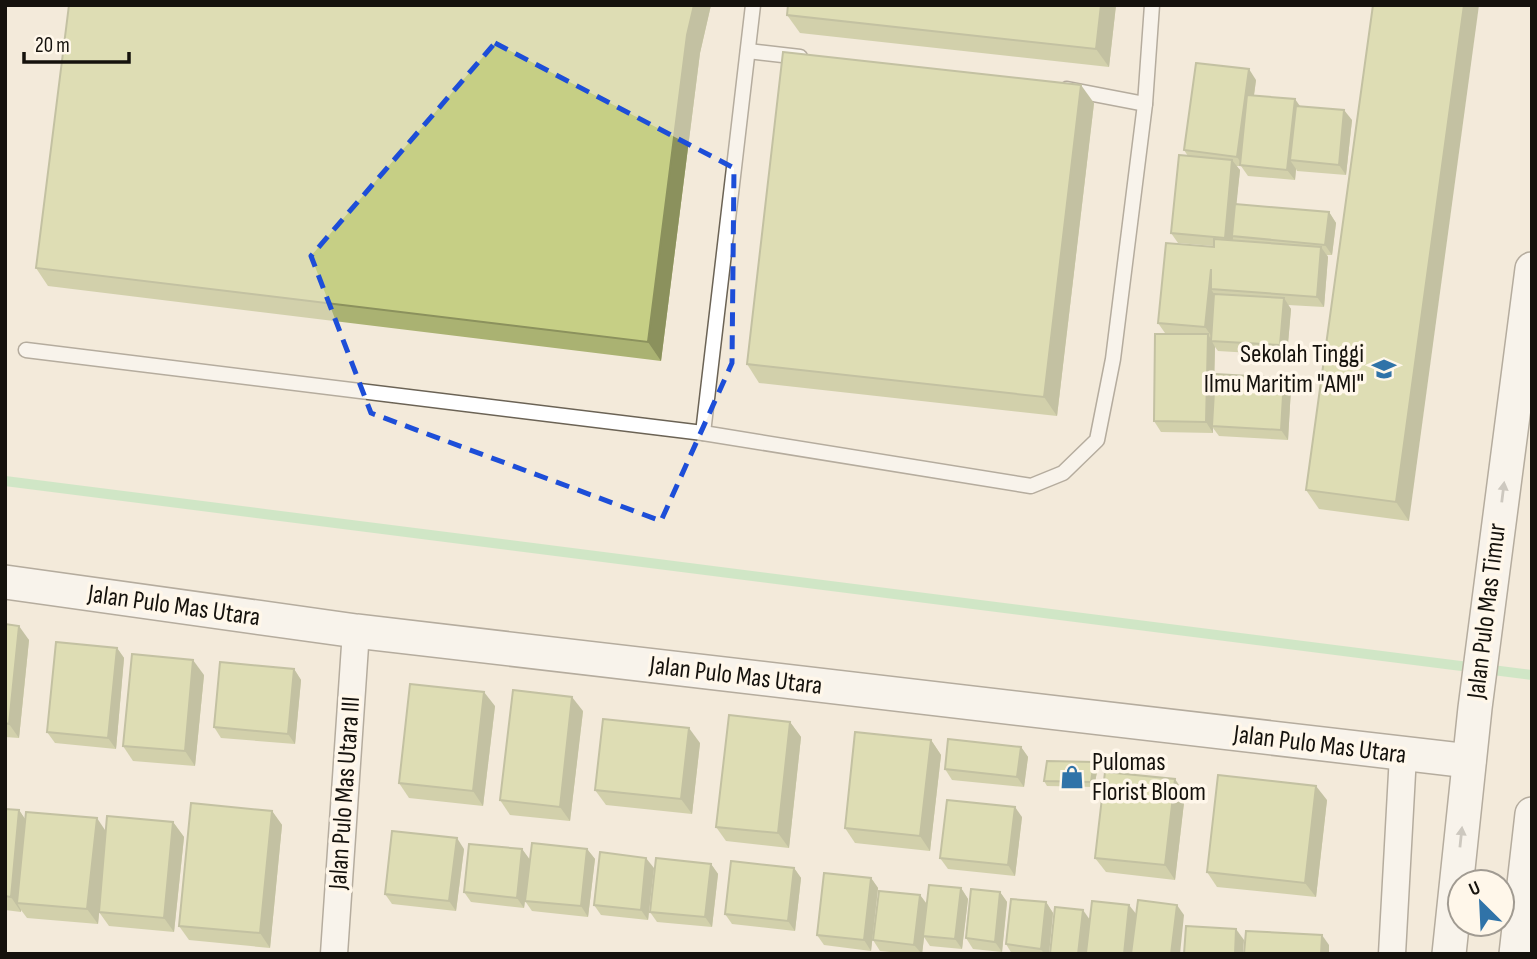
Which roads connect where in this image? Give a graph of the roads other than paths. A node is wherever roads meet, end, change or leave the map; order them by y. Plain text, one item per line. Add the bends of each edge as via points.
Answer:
1 (753, 5) edge
2 (1152, 5) edge
3 (748, 51) junction
4 (814, 59) edge
5 (1053, 87) edge
6 (1145, 104) junction
7 (1532, 269) edge
8 (26, 350) dead end
9 (702, 433) junction
10 (5, 582) edge
11 (356, 631) junction
12 (1403, 755) junction
13 (1469, 761) junction
14 (1532, 814) edge
15 (334, 954) edge
16 (1392, 954) edge
17 (1449, 954) edge
18 (1516, 954) edge

1 - 3 lane
2 - 6 lane
3 - 4 lane
3 - 9 lane
5 - 6 lane
6 - 9 lane via 1113,359 1097,440 1063,473 1031,486
13 -> 7 street, Jalan Pulo Mas Timur
8 - 9 lane
10 - 11 street, Jalan Pulo Mas Utara
11 - 12 street, Jalan Pulo Mas Utara
11 - 15 street, Jalan Pulo Mas Utara III
12 - 13 street, Jalan Pulo Mas Utara
12 - 16 street
17 -> 13 street, Jalan Pulo Mas Timur
14 - 18 street

